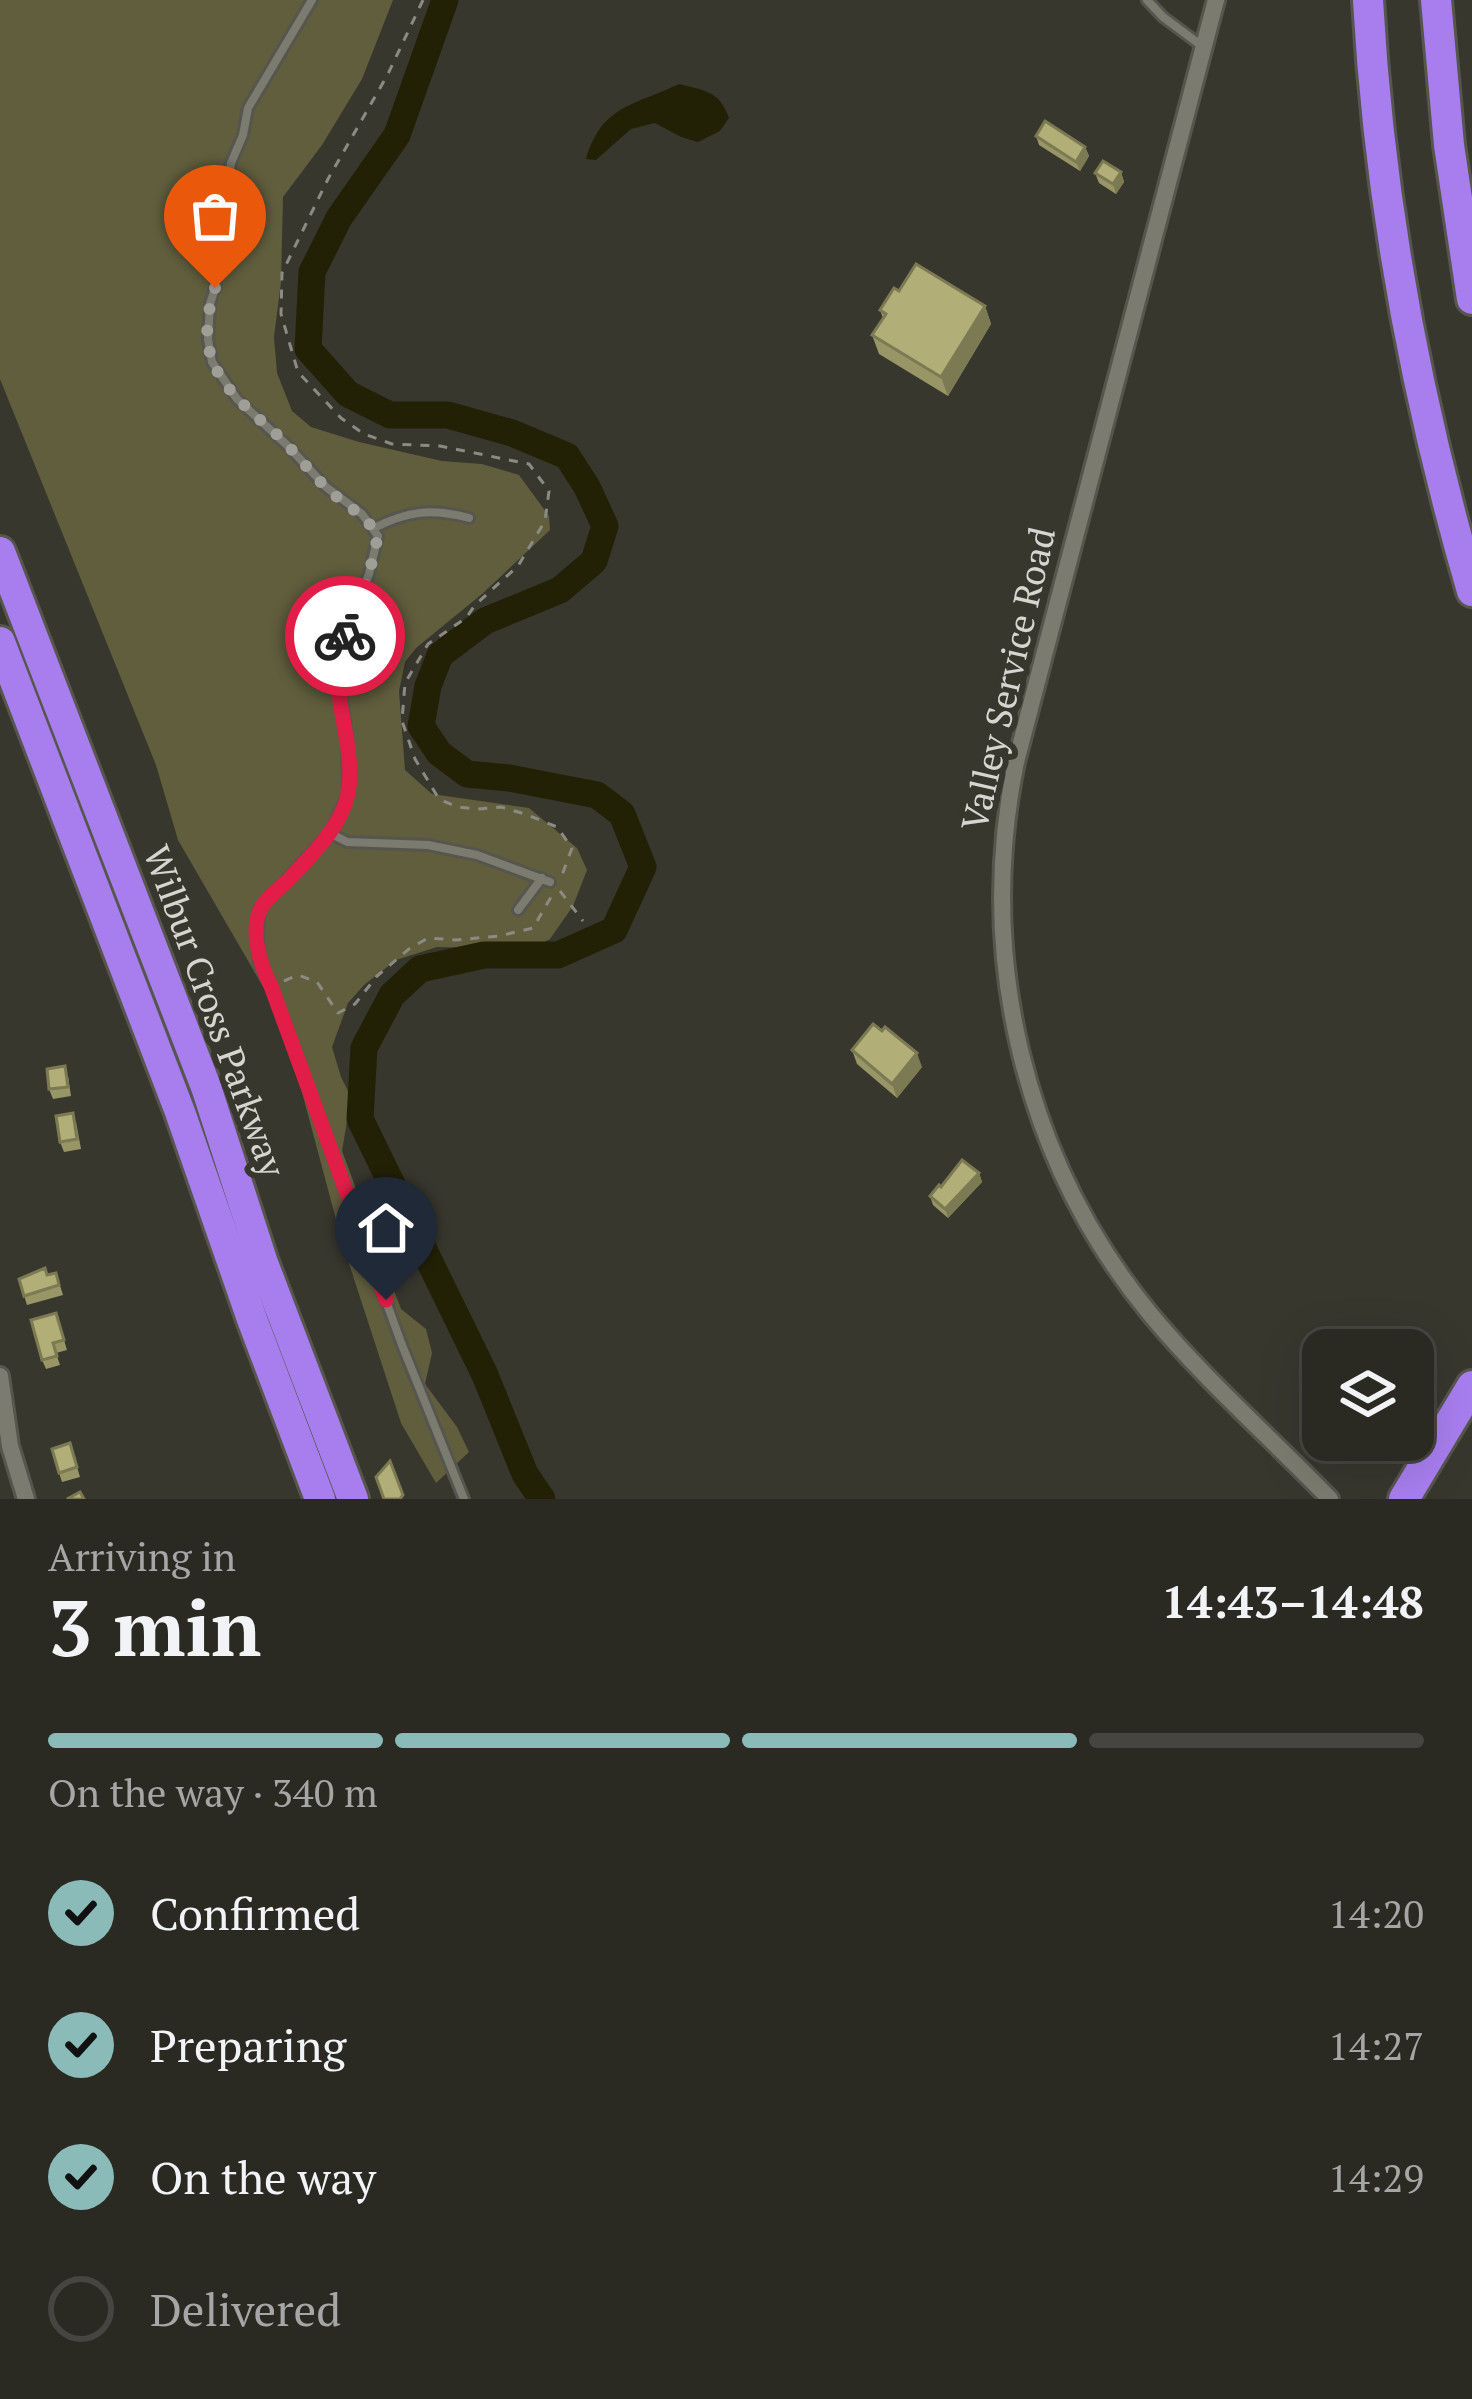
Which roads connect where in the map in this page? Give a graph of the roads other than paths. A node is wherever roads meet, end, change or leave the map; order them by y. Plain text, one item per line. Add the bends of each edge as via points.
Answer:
1 (312, 0) edge
2 (1147, 0) edge
3 (1216, 0) edge
4 (1368, 0) edge
5 (1436, 0) edge
6 (1203, 46) junction
7 (1472, 299) edge
8 (469, 518) dead end
9 (374, 528) junction
10 (0, 552) edge
11 (1472, 591) edge
12 (0, 641) edge
13 (330, 833) junction
14 (518, 910) dead end
15 (263, 1263) junction
16 (253, 1322) junction
17 (0, 1376) edge
18 (1472, 1386) edge
19 (336, 1392) dead end
20 (26, 1499) edge
21 (298, 1499) edge
22 (320, 1499) edge
23 (352, 1499) edge
24 (464, 1499) edge
25 (1330, 1499) edge
26 (1404, 1499) edge

1 - 9 lane via 248,108 231,163 208,338 212,362 237,399
2 - 6 lane
3 - 6 street, Valley Service Road
4 - 11 highway via 1404,306
5 - 7 highway
6 - 25 street, Valley Service Road via 1016,762 1002,861 1004,959 1031,1094 1100,1242 1166,1331
8 - 9 lane via 426,512
9 - 13 lane via 375,551 336,665 348,794
10 - 15 highway, Wilbur Cross Parkway via 206,1087
12 - 16 highway, Wilbur Cross Parkway
13 - 14 lane via 346,842 446,848 549,883
13 - 24 lane via 260,908 260,963
15 - 19 highway
15 - 23 highway, Wilbur Cross Parkway
16 - 21 highway
16 - 22 highway, Wilbur Cross Parkway
17 - 20 street
18 - 26 highway

